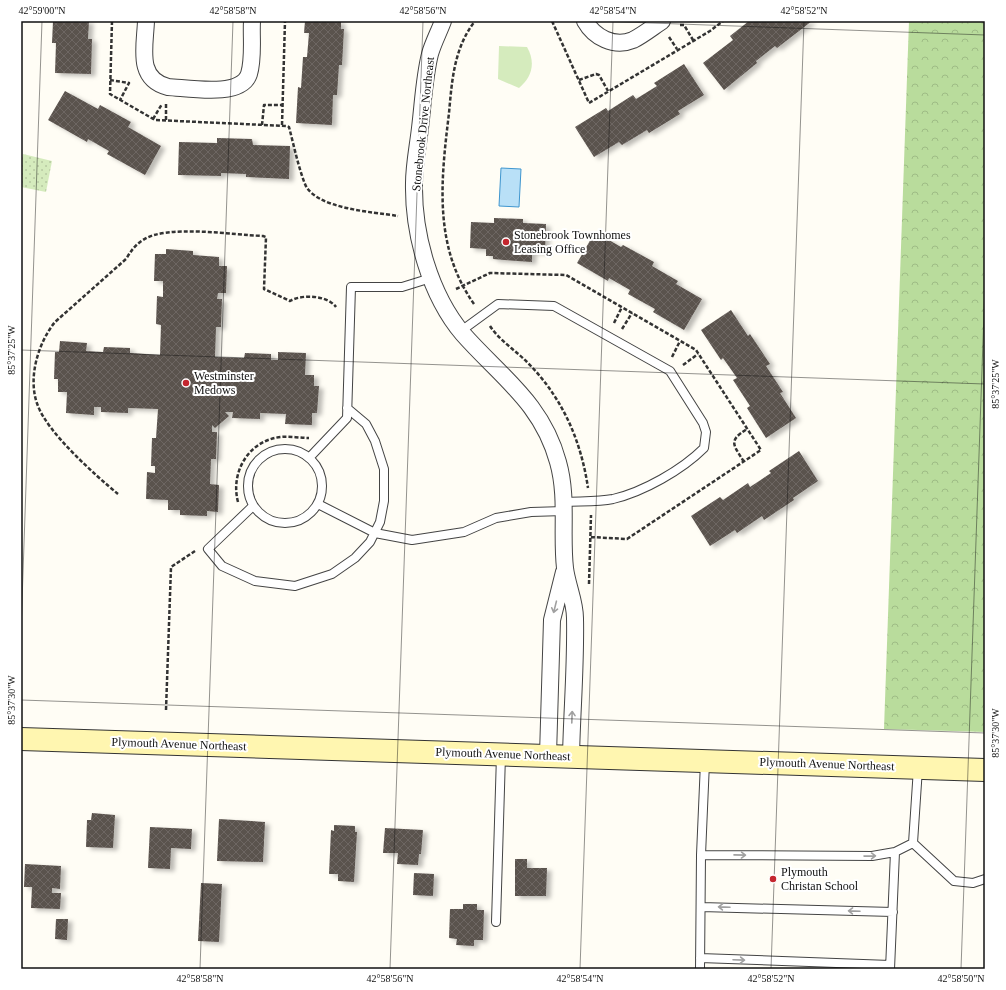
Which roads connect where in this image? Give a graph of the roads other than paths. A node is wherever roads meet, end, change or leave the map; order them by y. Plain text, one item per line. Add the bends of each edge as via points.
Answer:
1 (146, 21) edge
2 (252, 21) edge
3 (443, 21) edge
4 (585, 21) edge
5 (668, 28) edge
6 (431, 278) junction
7 (461, 332) junction
8 (347, 408) junction
9 (309, 458) junction
10 (318, 504) junction
11 (253, 506) junction
12 (564, 506) junction
13 (375, 533) junction
14 (565, 569) junction
15 (21, 739) edge
16 (501, 754) junction
17 (548, 755) junction
18 (571, 756) junction
19 (705, 760) junction
20 (918, 767) junction
21 (985, 770) edge
22 (913, 843) junction
23 (895, 852) junction
24 (701, 855) junction
25 (985, 879) edge
26 (701, 907) junction
27 (893, 912) junction
28 (496, 922) dead end
29 (700, 958) junction
30 (890, 967) edge
31 (700, 969) edge

1 - 2 street via 145,62 146,72 151,79 159,85 168,87 223,90 243,84 249,75
3 - 6 street, Stonebrook Drive Northeast via 431,53 425,85 414,182 416,220
4 - 5 street via 589,29 601,39 616,42 632,40
6 - 7 street, Stonebrook Drive Northeast
6 - 8 lane via 402,287 352,287
7 - 12 street, Stonebrook Drive Northeast via 533,408 550,440 558,463
7 - 12 lane via 498,304 554,306 670,371 703,423 706,436 704,448 681,466 634,493
8 - 9 lane via 347,418
8 - 13 lane via 366,424 375,441 384,469 384,501
9 - 10 lane via 317,467 322,479 322,492
9 - 11 lane via 299,451 287,449 265,454 250,472 247,484
10 - 11 lane via 304,518 286,524 273,522 262,516
10 - 13 lane
11 - 13 lane via 208,549 222,566 254,581 295,586 332,574 355,558
12 - 13 lane via 496,518 464,532 412,540
12 - 14 street, Stonebrook Drive Northeast
14 -> 17 street, Stonebrook Drive Northeast via 552,620
18 -> 14 street, Stonebrook Drive Northeast via 575,616
15 - 16 main road, Plymouth Avenue Northeast
16 - 17 main road, Plymouth Avenue Northeast
16 - 28 lane
17 - 18 main road, Plymouth Avenue Northeast
18 - 19 main road, Plymouth Avenue Northeast
19 - 20 main road, Plymouth Avenue Northeast
19 - 24 lane
20 - 21 main road, Plymouth Avenue Northeast
20 - 22 lane
22 - 23 lane
22 - 25 lane via 954,881 972,883
24 -> 23 lane via 872,856
23 - 27 lane
24 - 26 lane
27 -> 26 lane
26 - 29 lane
27 - 30 lane
29 -> 30 lane
29 - 31 lane

